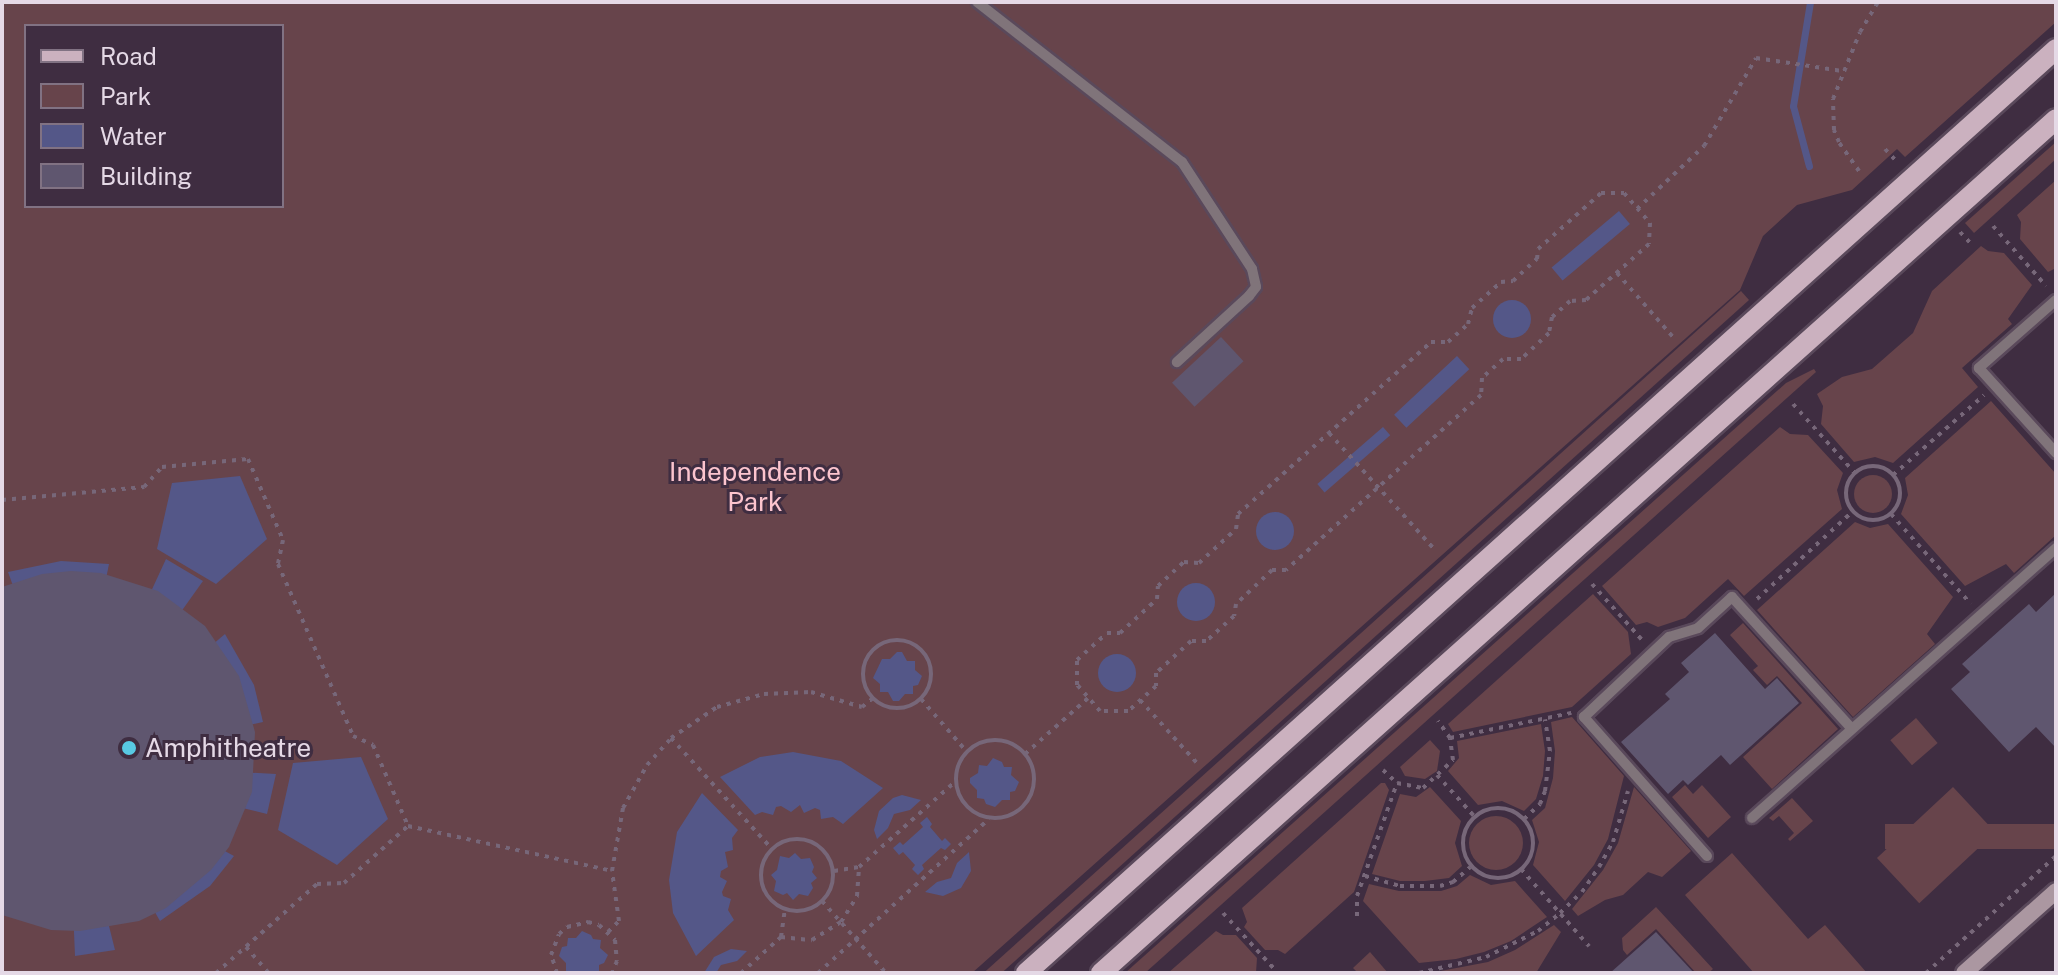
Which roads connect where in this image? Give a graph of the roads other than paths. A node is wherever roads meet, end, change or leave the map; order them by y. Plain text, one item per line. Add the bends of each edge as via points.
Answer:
1 (977, 2) edge
2 (2056, 49) edge
3 (2056, 119) edge
4 (2056, 298) edge
5 (1177, 362) dead end
6 (2056, 453) edge
7 (2052, 552) edge
8 (2056, 565) edge
9 (1852, 729) junction
10 (1752, 818) dead end
11 (1707, 856) dead end
12 (2056, 891) edge
13 (1026, 973) edge
14 (1101, 973) edge
15 (1964, 973) edge

1 - 5 lane via 1182,162 1252,269 1256,287 1249,296
2 - 13 main road
3 - 14 main road
4 - 6 lane via 1979,368
7 - 8 lane
7 - 9 lane
9 - 10 lane
9 - 11 lane via 1732,597 1698,628 1669,637 1584,717
12 - 15 street

